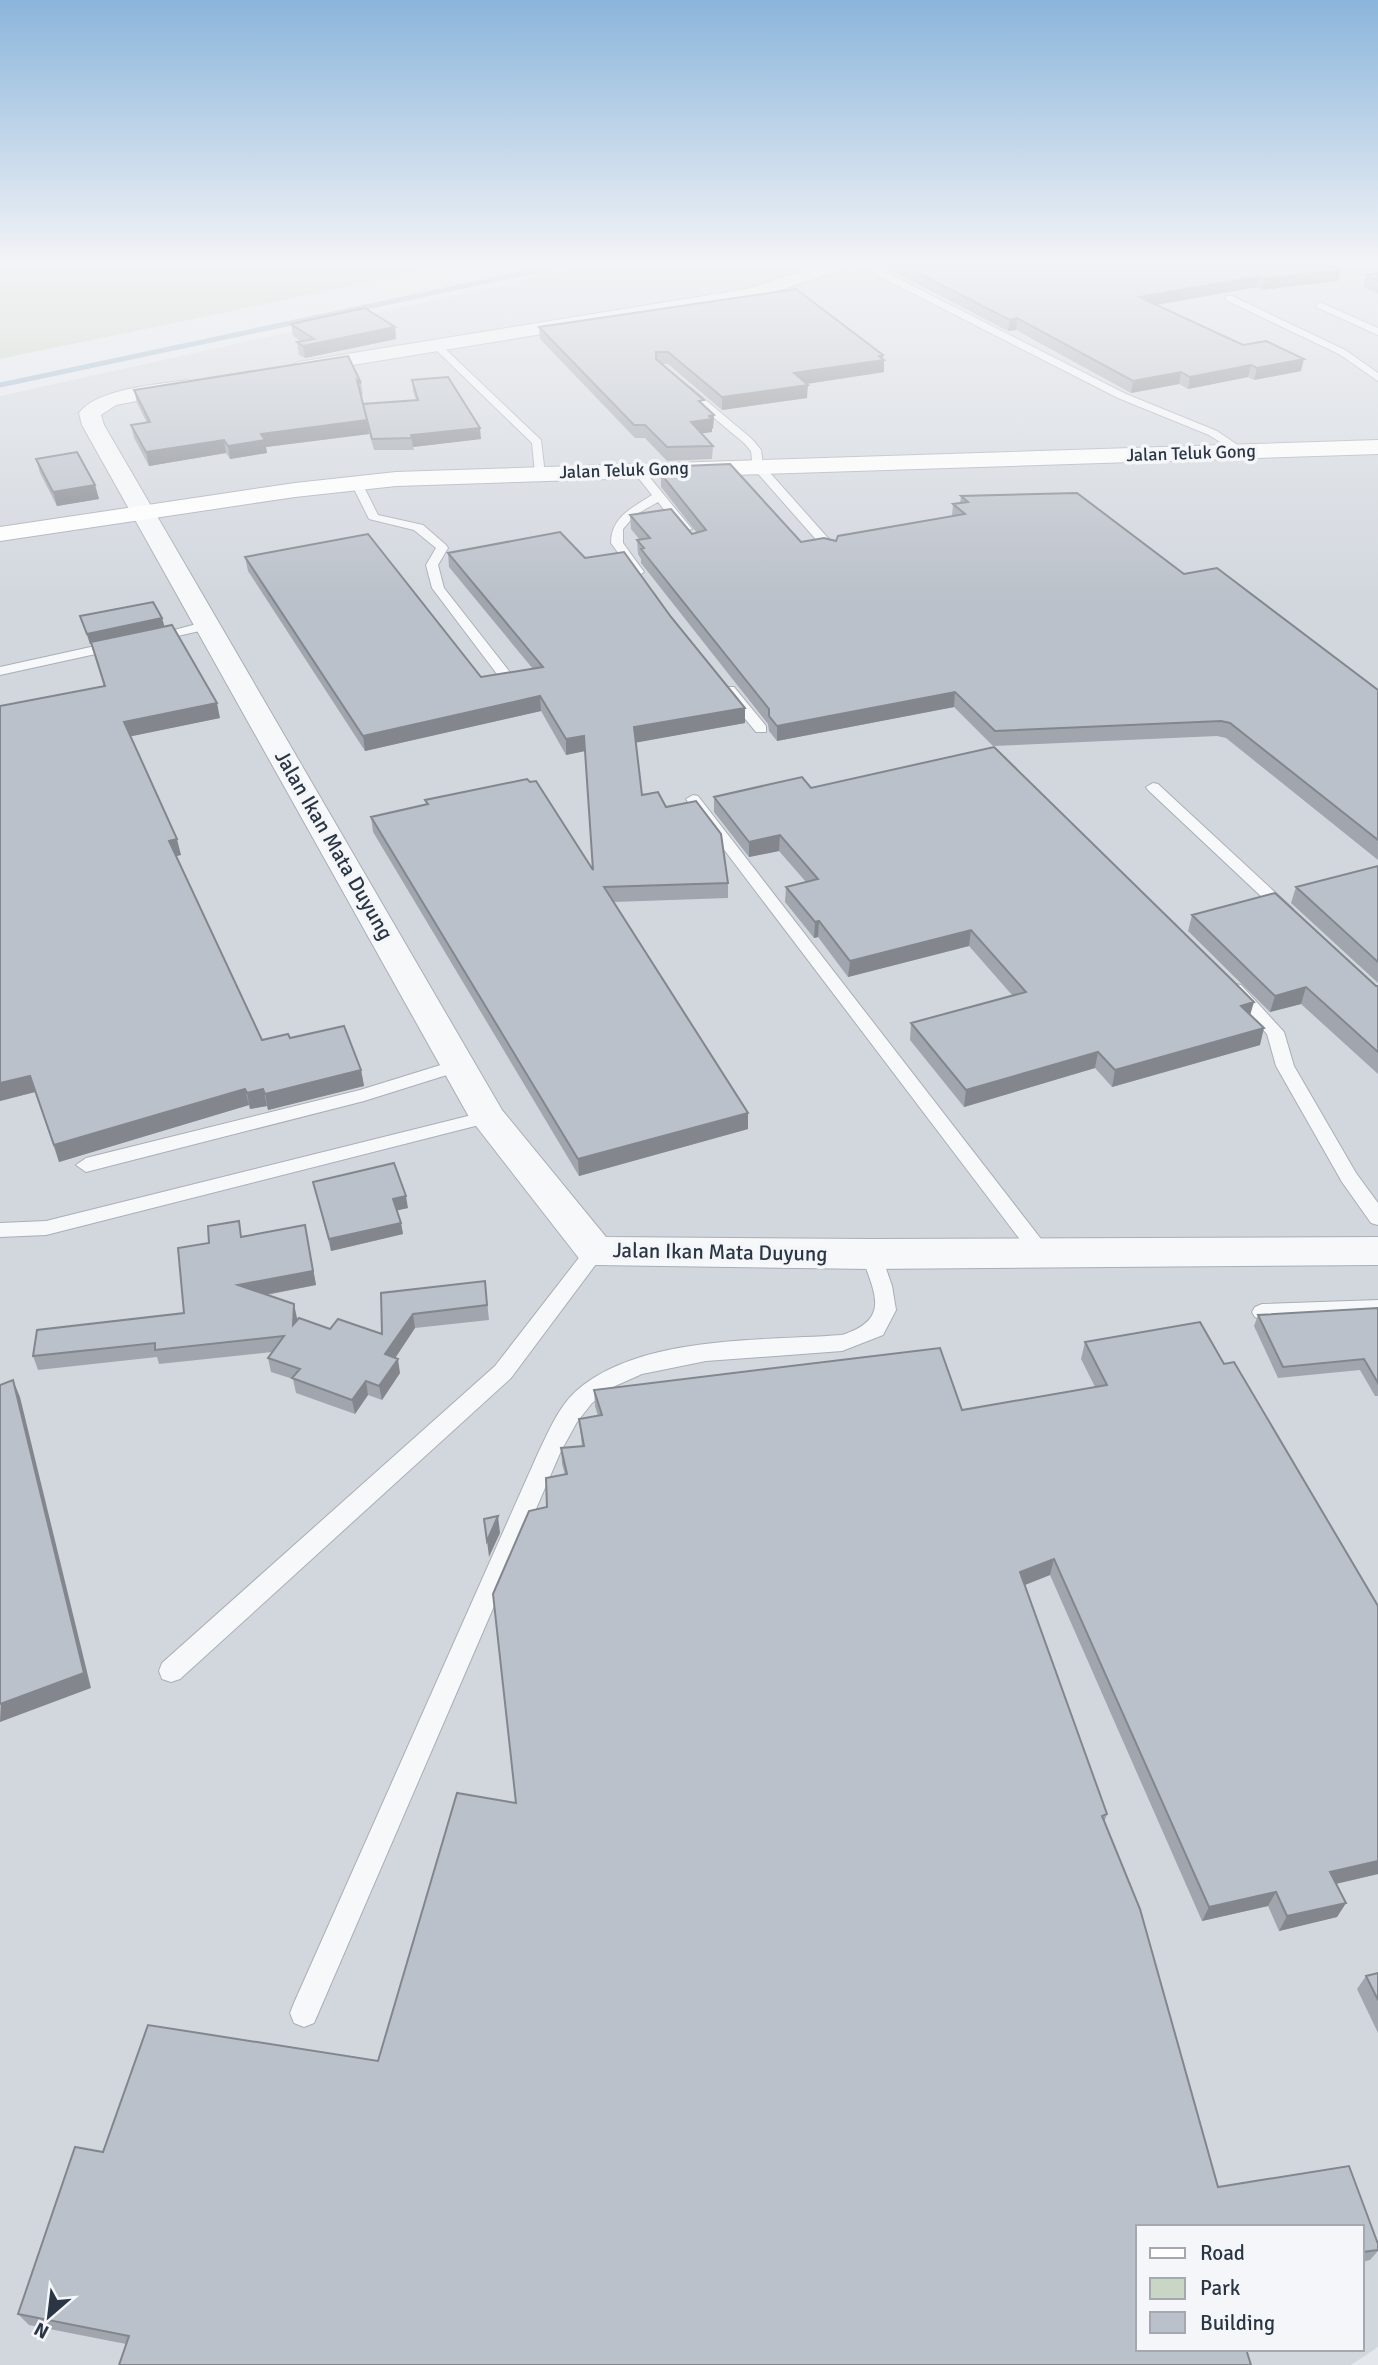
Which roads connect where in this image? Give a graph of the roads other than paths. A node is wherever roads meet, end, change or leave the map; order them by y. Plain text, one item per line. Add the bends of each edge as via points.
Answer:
1 (468, 375) edge
2 (1081, 375) edge
3 (671, 376) edge
4 (210, 383) edge
5 (1378, 447) edge
6 (1243, 452) junction
7 (757, 466) junction
8 (638, 470) junction
9 (541, 473) junction
10 (357, 483) junction
11 (659, 496) junction
12 (143, 512) junction
13 (0, 534) edge
14 (697, 542) edge
15 (831, 549) edge
16 (648, 585) edge
17 (208, 625) junction
18 (0, 671) edge
19 (720, 678) edge
20 (511, 683) edge
21 (761, 729) dead end
22 (1153, 788) dead end
23 (693, 799) edge
24 (1296, 920) edge
25 (1226, 981) edge
26 (460, 1065) junction
27 (488, 1117) junction
28 (86, 1165) dead end
29 (1378, 1218) edge
30 (0, 1230) edge
31 (595, 1251) junction
32 (1378, 1251) edge
33 (1041, 1253) junction
34 (871, 1254) junction
35 (1378, 1308) edge
36 (1262, 1312) edge
37 (171, 1671) dead end
38 (304, 2013) dead end

1 - 9 lane via 537,442
2 - 6 lane via 1213,433
3 - 7 lane via 748,441 755,450
4 - 12 street, Jalan Ikan Mata Duyung via 117,398 90,413
5 - 6 street, Jalan Teluk Gong
6 - 7 street, Jalan Teluk Gong
7 - 8 street, Jalan Teluk Gong
7 - 15 lane
8 - 9 street, Jalan Teluk Gong
8 - 11 lane
9 - 10 street, Jalan Teluk Gong
10 - 12 street, Jalan Teluk Gong
10 - 20 lane via 373,517 413,524 431,533 442,548 432,565 438,588
11 - 14 lane
11 - 16 lane via 622,520 617,534 617,543
12 - 13 street, Jalan Teluk Gong
12 - 17 street, Jalan Ikan Mata Duyung
17 - 18 lane
17 - 26 street, Jalan Ikan Mata Duyung
19 - 21 lane
22 - 24 lane
23 - 33 lane
25 - 29 lane via 1275,1032 1285,1066
26 - 27 street, Jalan Ikan Mata Duyung
26 - 28 lane via 364,1095
27 - 30 lane via 46,1228
27 - 31 street, Jalan Ikan Mata Duyung
31 - 34 street, Jalan Ikan Mata Duyung
31 - 37 lane via 503,1372
32 - 33 street, Jalan Ikan Mata Duyung
33 - 34 street, Jalan Ikan Mata Duyung
34 - 38 lane via 888,1307 882,1323 868,1335 842,1343 662,1359 606,1379 582,1398 550,1451
35 - 36 lane

